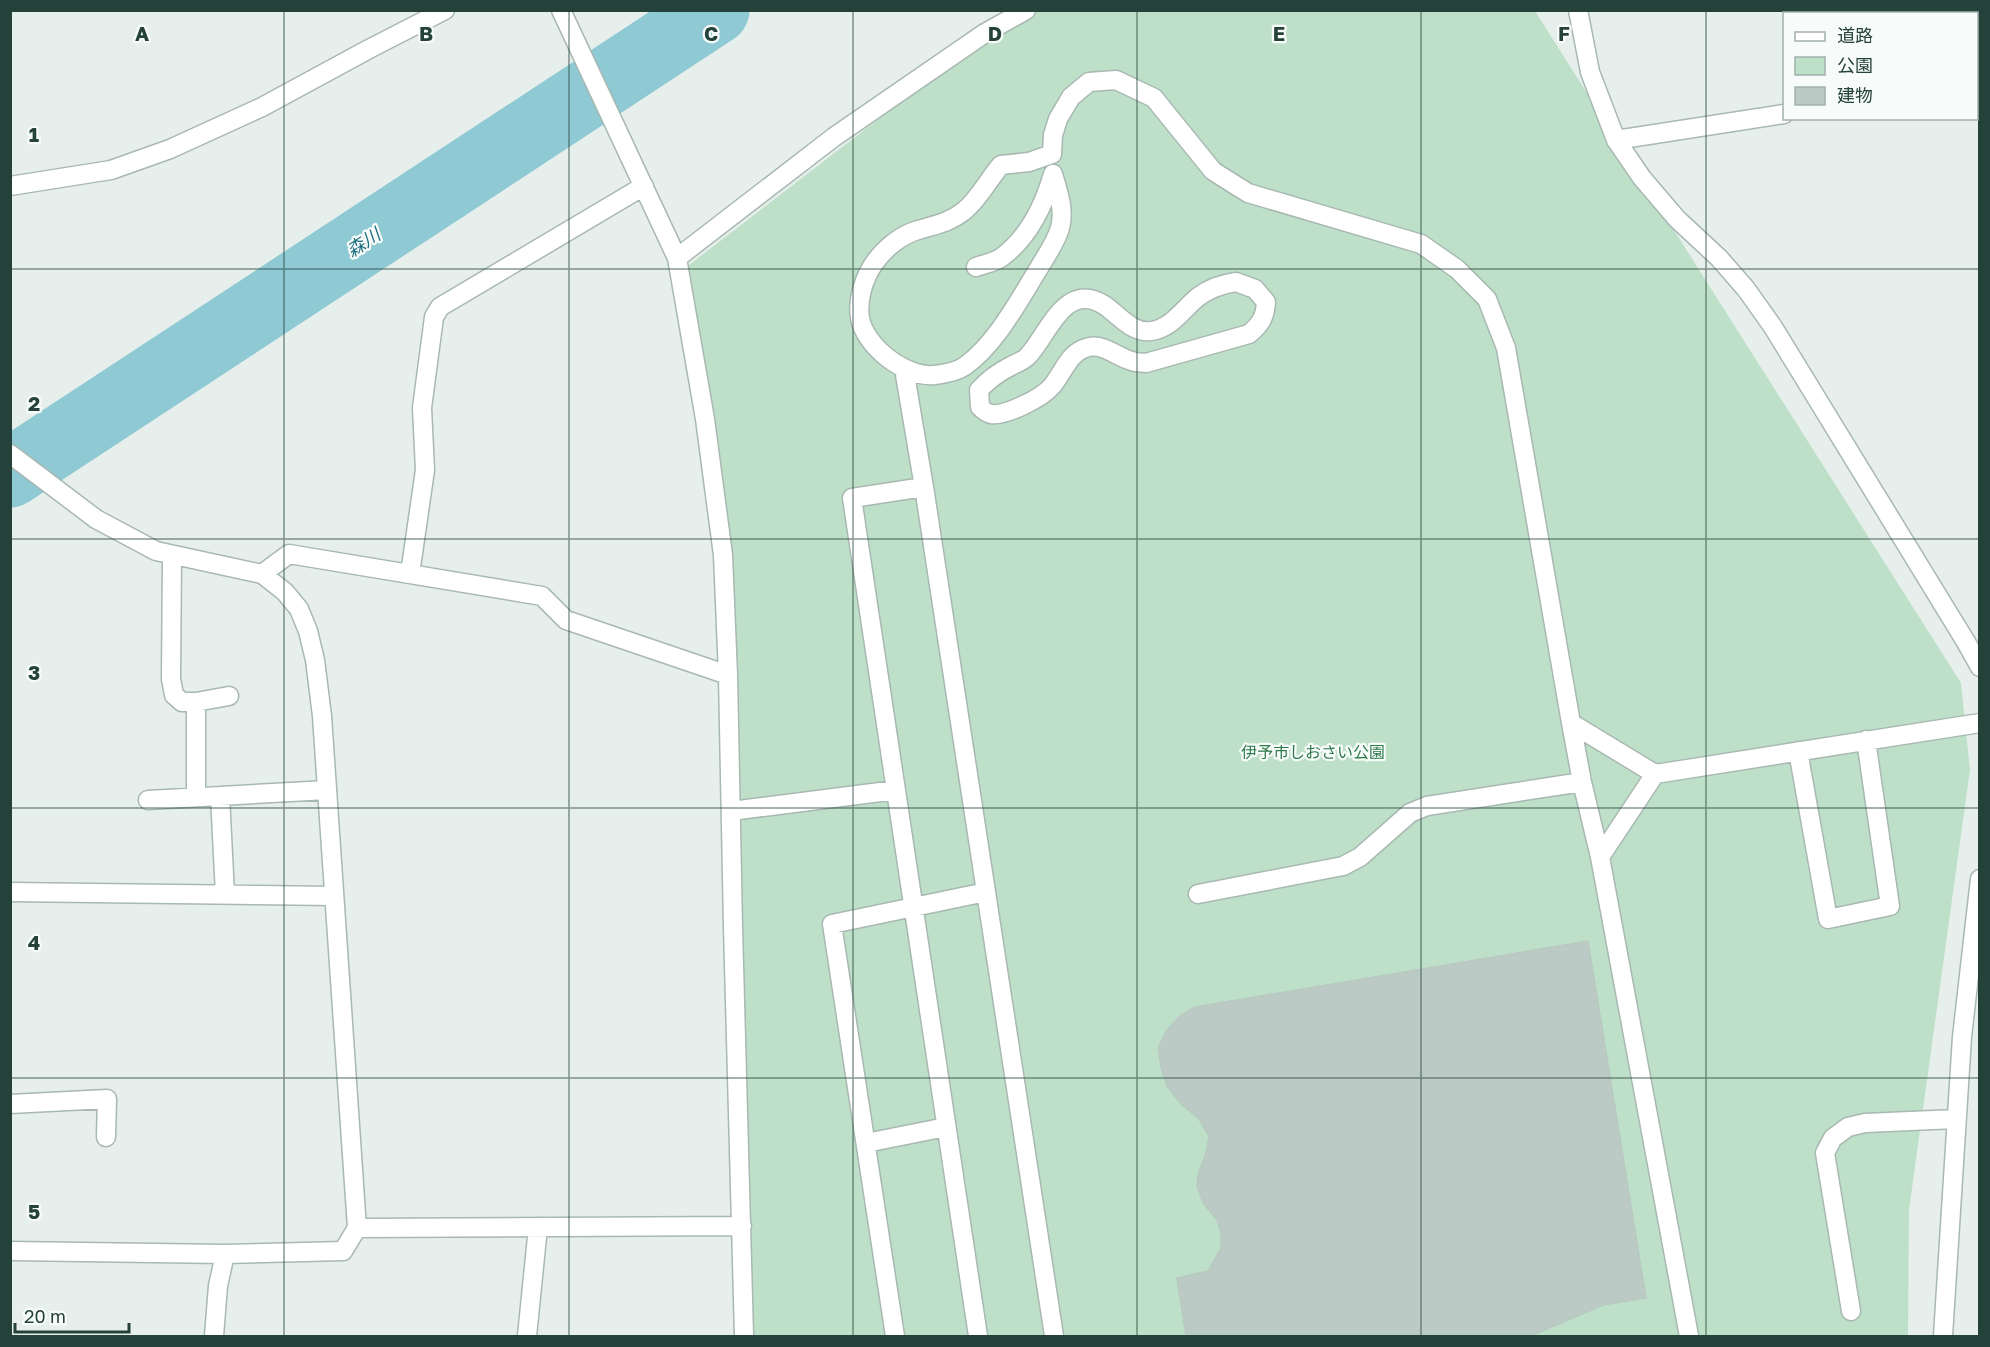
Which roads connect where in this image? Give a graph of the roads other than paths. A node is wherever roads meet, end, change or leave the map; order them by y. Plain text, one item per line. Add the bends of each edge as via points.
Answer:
1 (445, 10) edge
2 (561, 10) edge
3 (1026, 10) edge
4 (1578, 10) edge
5 (1783, 114) edge
6 (1616, 140) junction
7 (1052, 154) junction
8 (1053, 174) junction
9 (640, 179) junction
10 (10, 186) edge
11 (677, 258) junction
12 (976, 267) dead end
13 (904, 369) junction
14 (988, 414) joint
15 (10, 454) edge
16 (924, 487) junction
17 (172, 555) junction
18 (262, 574) junction
19 (410, 574) junction
20 (1980, 667) edge
21 (728, 675) junction
22 (229, 696) dead end
23 (196, 702) junction
24 (1570, 723) junction
25 (1980, 723) edge
26 (1866, 740) junction
27 (1798, 751) junction
28 (1655, 774) junction
29 (1582, 782) junction
30 (327, 790) junction
31 (896, 790) junction
32 (220, 796) junction
33 (196, 797) junction
34 (148, 800) dead end
35 (731, 811) junction
36 (1600, 857) junction
37 (1980, 879) edge
38 (10, 892) edge
39 (986, 892) junction
40 (225, 894) junction
41 (1198, 894) dead end
42 (334, 896) junction
43 (913, 906) junction
44 (10, 1104) edge
45 (1956, 1119) junction
46 (946, 1127) junction
47 (106, 1137) dead end
48 (866, 1143) junction
49 (742, 1226) junction
50 (538, 1227) junction
51 (357, 1228) junction
52 (10, 1251) edge
53 (225, 1254) junction
54 (1851, 1311) dead end
55 (214, 1336) edge
56 (527, 1336) edge
57 (744, 1336) edge
58 (895, 1336) edge
59 (978, 1336) edge
60 (1054, 1336) edge
61 (1689, 1336) edge
62 (1942, 1336) edge

1 - 10 street via 262,107 170,149 111,170
2 - 9 street
3 - 11 street via 985,33 844,130
4 - 6 street via 1590,72
5 - 6 street
6 - 20 street via 1641,178 1719,258 1773,327
7 - 8 street
7 - 13 street via 1001,165 964,211 941,225 915,230 893,243 874,263 861,288 860,319 873,346
7 - 24 street via 1058,119 1071,97 1089,82 1116,80 1155,98 1213,171 1248,192 1421,244 1457,269 1487,299 1506,348
8 - 12 street via 1040,211 1022,236 1001,258
8 - 13 street via 1062,203 1060,227 1025,290 983,350 963,368 933,375
9 - 11 street
9 - 19 street via 440,308 434,316 422,408 425,470
11 - 21 street via 705,419 723,555
13 - 16 street
14 - 14 street via 1002,414 1038,397 1051,387 1077,351 1099,347 1131,362 1146,363 1249,334 1260,325 1266,302 1255,289 1236,282 1220,285 1165,326 1149,332 1132,327 1104,305 1087,298 1073,302 1059,312 1026,358 979,390 980,407
15 - 17 street via 96,519 156,551
16 - 31 street via 852,498
16 - 39 street
17 - 18 street
17 - 23 street via 171,679 174,695 182,702
18 - 19 street via 289,554
18 - 30 street via 299,609 308,632 322,716
19 - 21 street via 542,596 566,620
21 - 35 street
22 - 23 street
23 - 33 street
24 - 28 street
24 - 29 street
25 - 26 street
26 - 27 street
26 - 27 street via 1890,906 1828,919
27 - 28 street
28 - 36 street
29 - 36 street
29 - 41 street via 1427,806 1410,813 1360,857 1343,866
30 - 32 street
30 - 42 street
31 - 35 street
31 - 43 street
32 - 33 street
32 - 40 street
33 - 34 street
35 - 49 street
36 - 61 street
37 - 45 street
38 - 40 street
39 - 43 street
39 - 60 street
40 - 42 street
42 - 51 street
43 - 46 street
43 - 48 street via 832,924
44 - 47 street via 107,1099
45 - 54 street via 1865,1123 1848,1127 1833,1138 1825,1153
45 - 62 street
46 - 48 street
46 - 59 street
48 - 58 street
49 - 50 street
49 - 57 street
50 - 51 street
50 - 56 street
51 - 53 street via 343,1251
52 - 53 street
53 - 55 street

